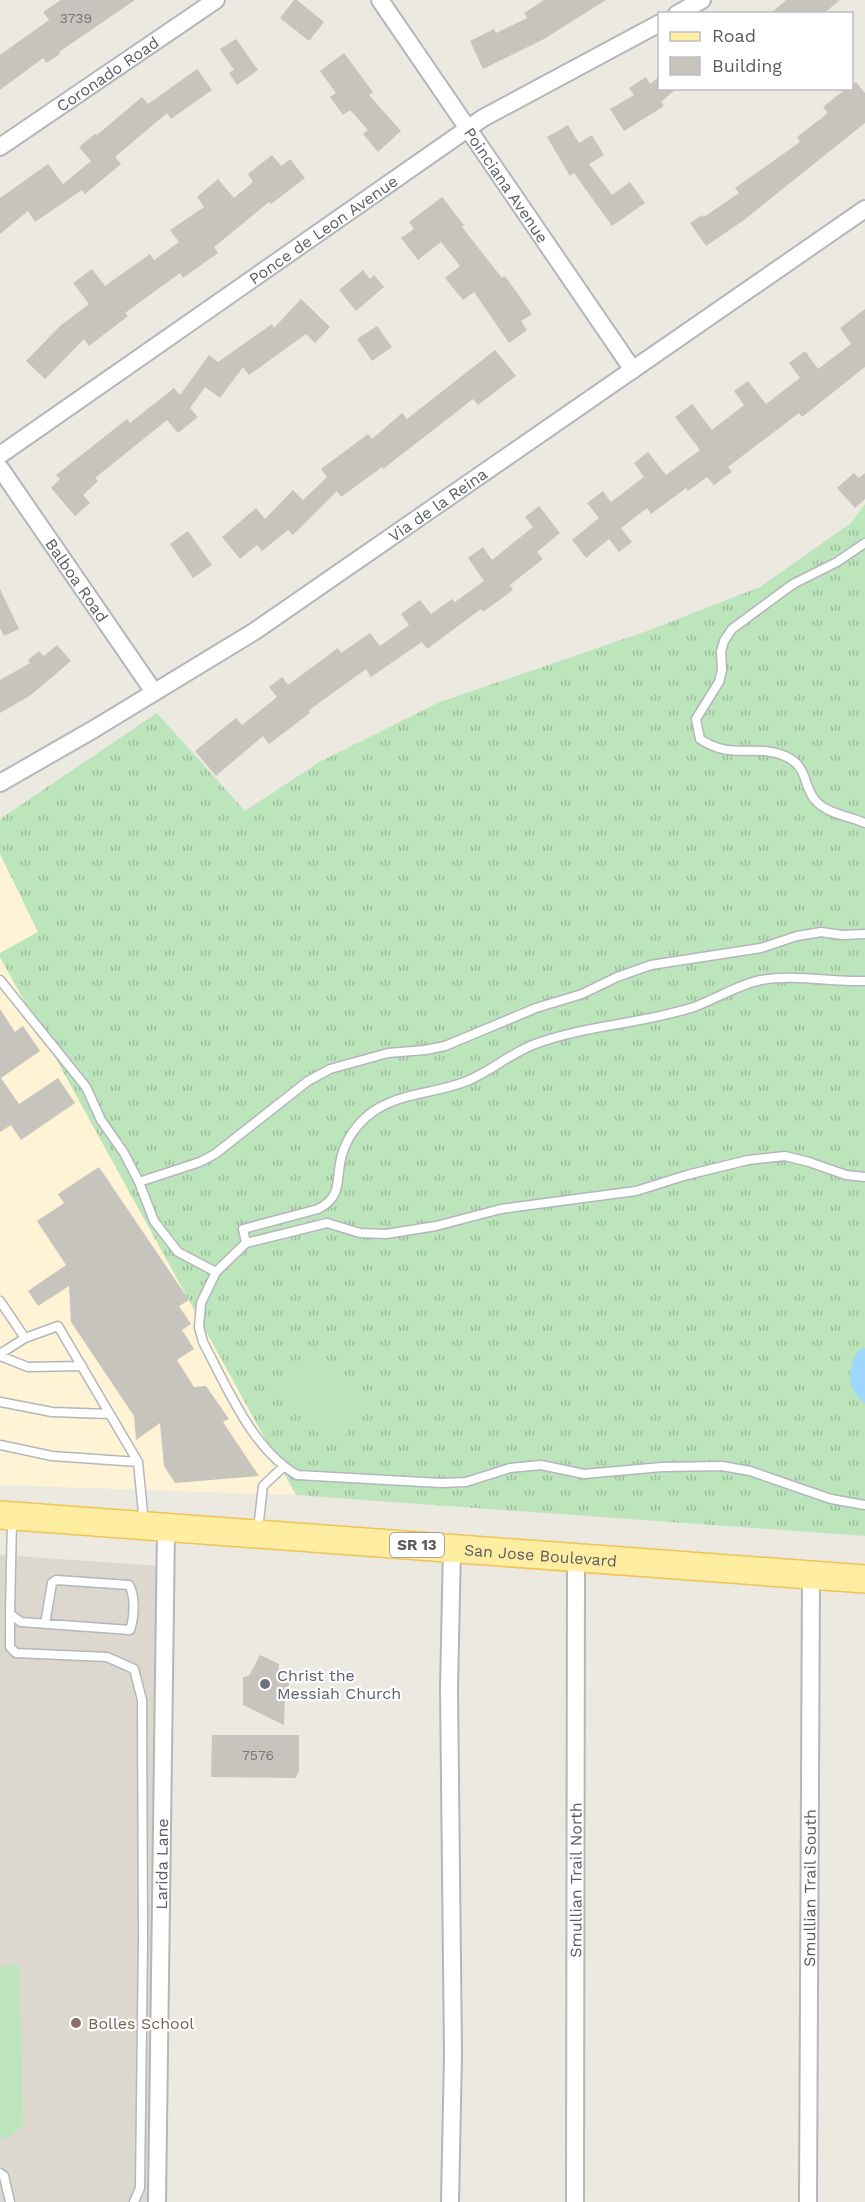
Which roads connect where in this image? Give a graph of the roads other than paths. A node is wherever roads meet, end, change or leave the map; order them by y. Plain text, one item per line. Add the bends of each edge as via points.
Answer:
1 (216, 0) edge
2 (380, 0) edge
3 (702, 0) edge
4 (681, 12) edge
5 (658, 24) edge
6 (468, 129) junction
7 (0, 147) edge
8 (865, 209) edge
9 (633, 370) junction
10 (0, 455) edge
11 (0, 468) edge
12 (865, 543) edge
13 (154, 692) junction
14 (0, 783) edge
15 (865, 823) edge
16 (865, 934) edge
17 (0, 980) edge
18 (865, 981) edge
19 (865, 1177) edge
20 (139, 1182) junction
21 (327, 1205) junction
22 (281, 1219) junction
23 (327, 1223) junction
24 (284, 1234) junction
25 (246, 1243) junction
26 (216, 1272) junction
27 (0, 1301) edge
28 (25, 1338) junction
29 (0, 1355) edge
30 (82, 1366) junction
31 (0, 1402) edge
32 (109, 1414) junction
33 (0, 1445) edge
34 (138, 1462) junction
35 (283, 1467) junction
36 (865, 1504) edge
37 (6, 1516) edge
38 (155, 1528) junction
39 (257, 1534) junction
40 (452, 1548) junction
41 (576, 1557) junction
42 (811, 1575) junction
43 (865, 1579) edge
44 (10, 1614) junction
45 (45, 1624) junction
46 (0, 2173) edge
47 (9, 2202) edge
48 (134, 2202) edge
49 (157, 2202) edge
50 (450, 2202) edge
51 (575, 2202) edge
52 (807, 2202) edge

1 - 7 street, Coronado Road
2 - 6 street, Poinciana Avenue
3 - 4 street
5 - 6 street, Ponce de Leon Avenue
6 - 9 street, Poinciana Avenue
6 - 10 street, Ponce de Leon Avenue
8 - 9 street, Via de la Reina
9 - 13 street, Via de la Reina via 255,631
11 - 13 street, Balboa Road
12 - 15 lane via 793,584 732,628 721,652 719,682 696,719 700,739 710,747 784,755 797,763 814,799 826,810
13 - 14 street, Via de la Reina
16 - 20 lane via 821,932 762,948 651,965 445,1046 388,1053 330,1069 308,1081 215,1154
17 - 20 lane via 86,1087
18 - 21 lane via 762,980 674,1012 535,1044 468,1081 396,1100 376,1109 348,1139 341,1156 335,1196
19 - 23 lane via 785,1156 748,1160 636,1191 501,1209 386,1234 360,1233
20 - 26 lane via 154,1221 178,1252
21 - 22 lane
21 - 23 lane
22 - 24 lane
22 - 25 lane via 243,1229
23 - 24 lane
24 - 25 lane
25 - 26 lane
26 - 35 lane via 201,1303 202,1342 258,1441
27 - 28 lane
28 - 29 lane
28 - 30 lane via 58,1326
29 - 30 lane via 28,1367
30 - 32 lane
31 - 32 lane via 52,1412
32 - 34 lane
33 - 34 lane via 52,1456
34 - 38 lane
35 - 36 lane via 297,1475 441,1483 466,1482 510,1468 541,1465 585,1474 722,1466 750,1471 831,1499
35 - 39 lane via 263,1486
37 - 38 main road, San Jose Boulevard / SR 13
37 - 44 lane
38 - 39 main road, San Jose Boulevard / SR 13
38 - 49 street, Larida Lane
39 - 40 main road, San Jose Boulevard / SR 13
40 - 41 main road, San Jose Boulevard / SR 13
40 - 50 street
41 - 42 main road, San Jose Boulevard / SR 13
41 - 51 street, Smullian Trail North
42 - 43 main road, San Jose Boulevard / SR 13
42 - 52 street, Smullian Trail South
44 - 45 lane via 21,1622
44 - 48 lane via 10,1647 16,1653 107,1657 134,1669 142,1700 140,2188
45 - 45 lane via 130,1630 133,1592 129,1585 56,1580 52,1583
46 - 47 lane

